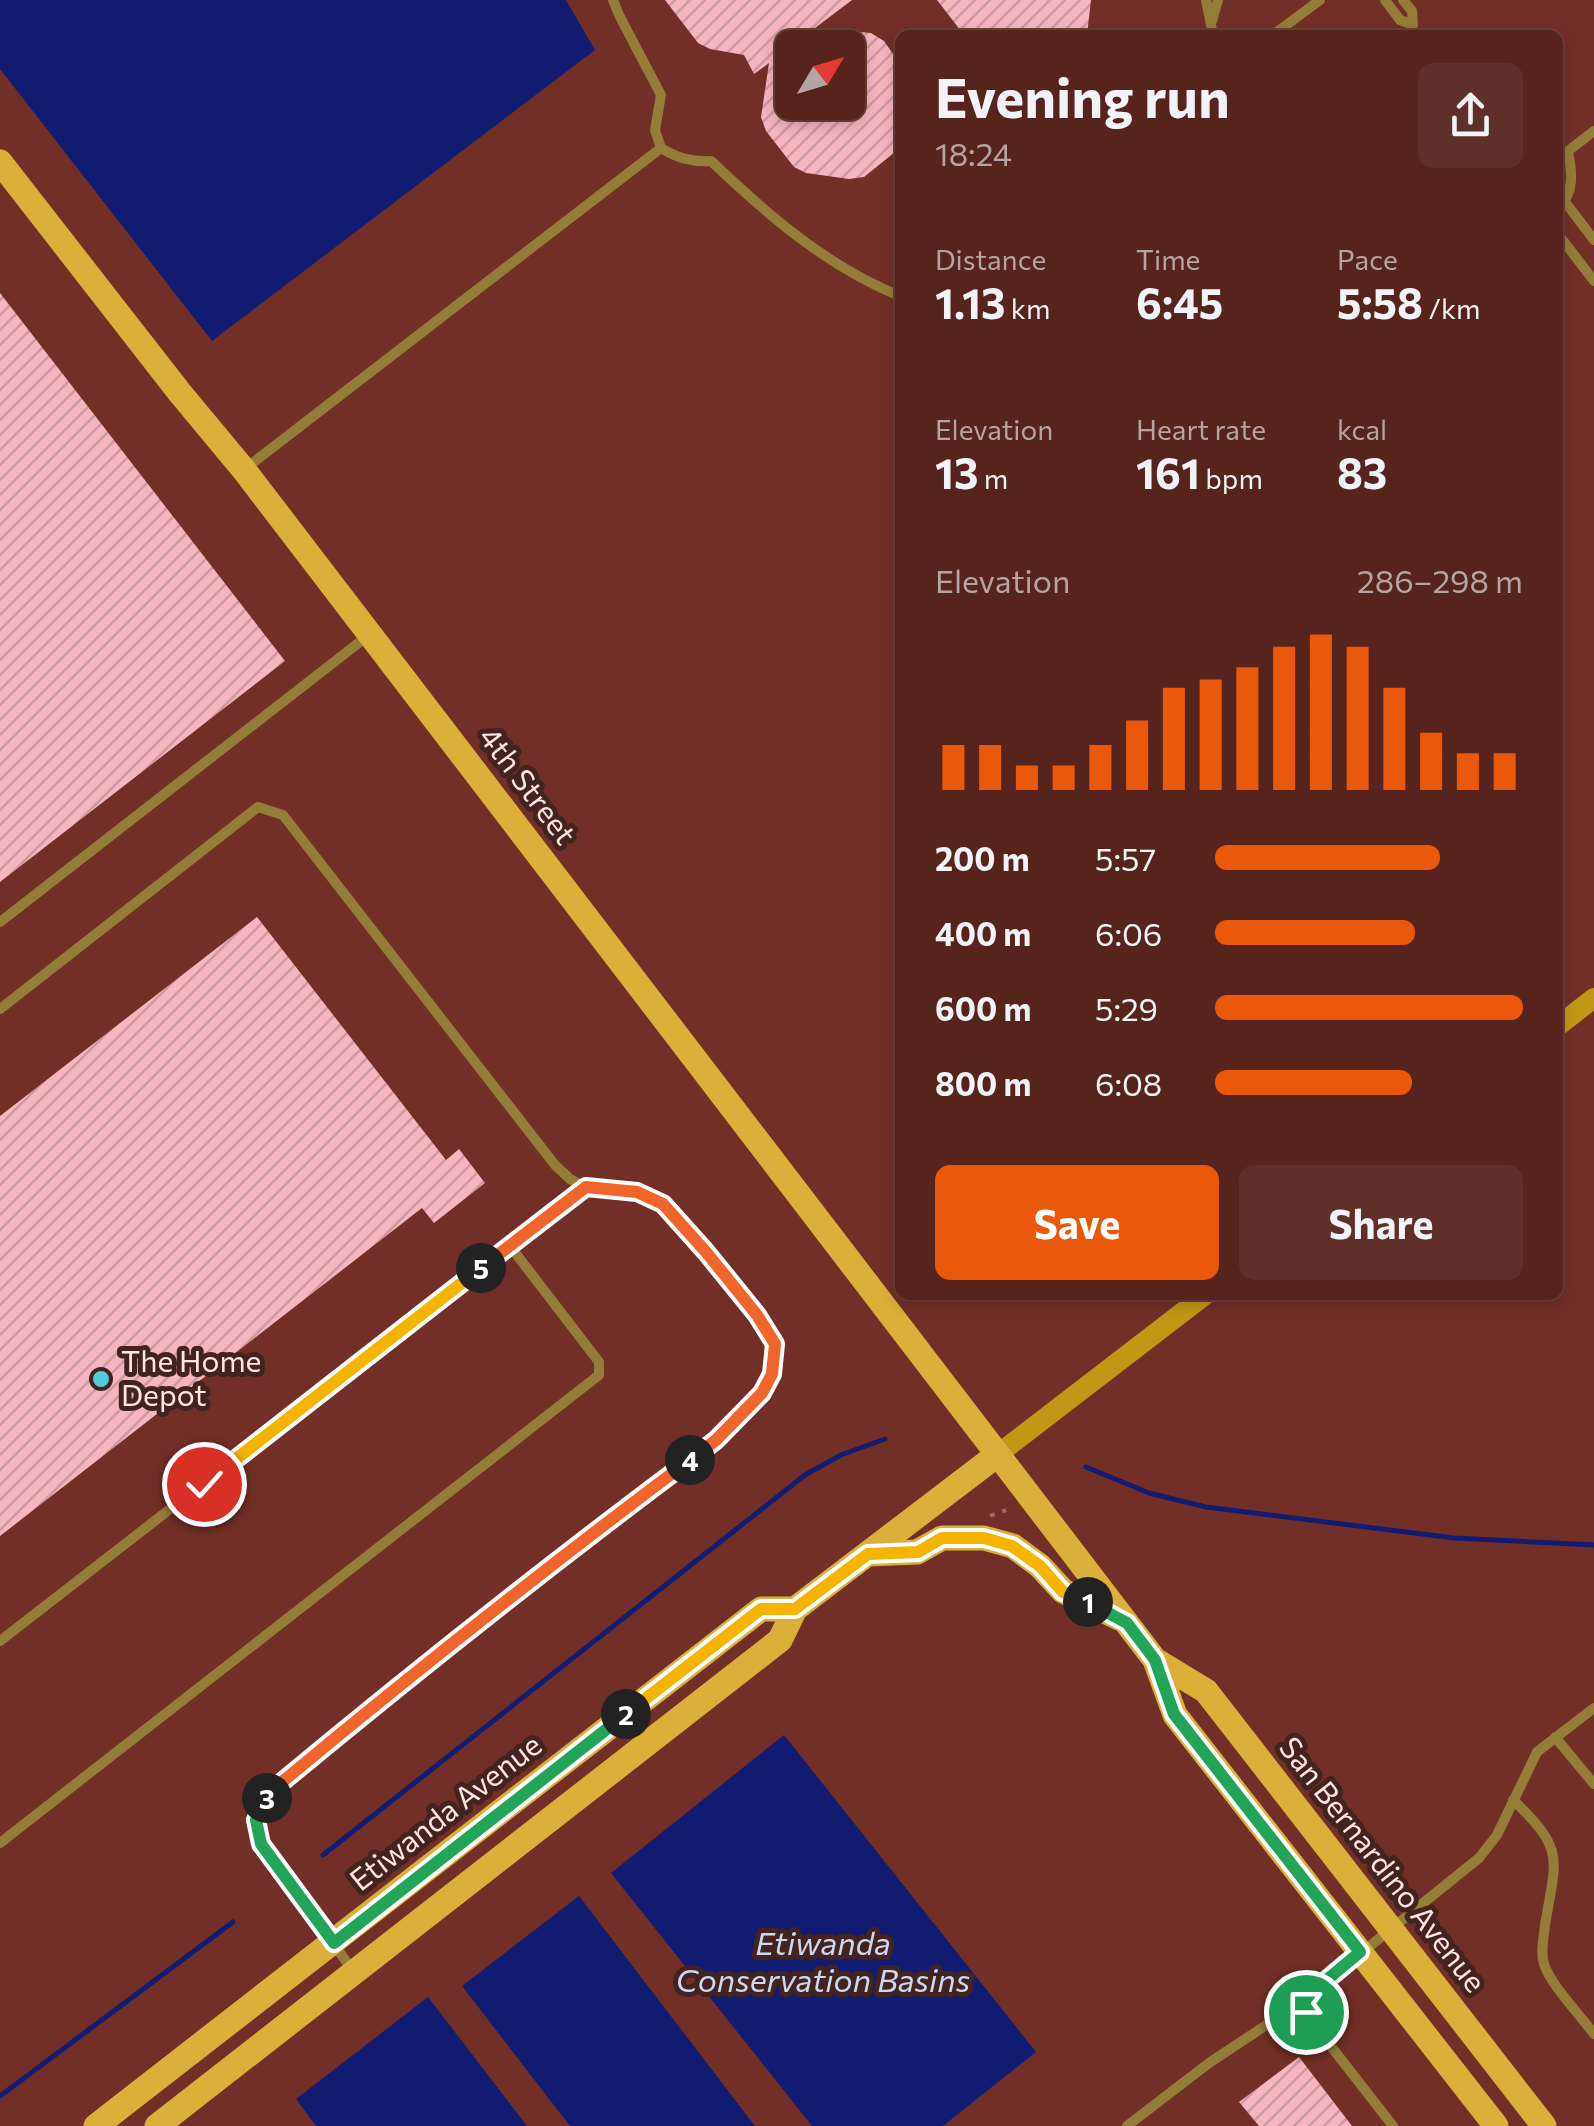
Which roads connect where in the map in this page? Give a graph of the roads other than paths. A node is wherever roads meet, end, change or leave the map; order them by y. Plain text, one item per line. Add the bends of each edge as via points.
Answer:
1 (613, 0) edge
2 (1206, 0) edge
3 (1218, 0) edge
4 (1320, 0) edge
5 (1385, 0) edge
6 (1403, 0) edge
7 (1211, 22) junction
8 (1212, 30) edge
9 (1280, 30) edge
10 (1594, 131) edge
11 (660, 148) junction
12 (0, 162) edge
13 (1563, 202) edge
14 (1563, 207) edge
15 (1594, 240) edge
16 (1563, 241) edge
17 (1594, 281) edge
18 (895, 294) edge
19 (244, 470) junction
20 (370, 634) junction
21 (0, 922) edge
22 (1594, 998) edge
23 (0, 1008) edge
24 (1563, 1022) edge
25 (586, 1187) junction
26 (510, 1246) junction
27 (1199, 1300) edge
28 (996, 1456) junction
29 (868, 1554) junction
30 (795, 1609) junction
31 (1127, 1623) junction
32 (0, 1641) edge
33 (1155, 1660) junction
34 (1594, 1708) edge
35 (1556, 1738) junction
36 (1594, 1784) edge
37 (1513, 1800) junction
38 (0, 1843) edge
39 (1391, 1930) junction
40 (334, 1943) junction
41 (1360, 1952) junction
42 (354, 1972) junction
43 (1298, 2004) junction
44 (1594, 2034) edge
45 (96, 2126) edge
46 (157, 2126) edge
47 (1127, 2126) edge
48 (1393, 2126) edge
49 (1496, 2126) edge
50 (1544, 2126) edge

1 - 11 lane via 661,95 654,130
2 - 7 lane
3 - 7 lane
4 - 9 lane
5 - 6 lane via 1400,20 1413,24
7 - 8 lane
10 - 13 lane via 1568,151 1571,188
11 - 18 lane via 710,161 811,246
11 - 19 lane
12 - 19 main road, 4th Street
14 - 15 lane
16 - 17 lane
19 - 20 main road, 4th Street
20 - 21 lane
20 - 28 main road, 4th Street
22 - 24 main road
23 - 25 lane via 258,807 283,815 555,1165
25 - 26 lane
25 - 40 lane via 637,1192 663,1204 757,1315 775,1344 772,1374 716,1440 270,1792 256,1820 261,1844
26 - 32 lane
26 - 38 lane via 599,1362 600,1375
27 - 28 main road, Etiwanda Avenue
28 - 29 main road, Etiwanda Avenue
28 - 31 main road, San Bernardino Avenue
29 - 30 main road, Etiwanda Avenue
29 - 31 main road via 918,1552 942,1538 984,1538 1012,1546 1063,1592
30 - 40 main road, Etiwanda Avenue via 761,1609
30 - 42 main road, Etiwanda Avenue via 780,1640
31 - 33 main road, San Bernardino Avenue
33 - 39 main road, San Bernardino Avenue via 1206,1692
33 - 41 main road, San Bernardino Avenue via 1174,1714
34 - 35 lane
35 - 36 lane
35 - 37 lane via 1536,1752
37 - 39 lane via 1479,1858
37 - 44 lane via 1552,1846 1544,1965
39 - 41 lane
39 - 50 main road, San Bernardino Avenue
40 - 42 lane
40 - 45 main road, Etiwanda Avenue
41 - 43 lane
41 - 49 main road, San Bernardino Avenue
42 - 46 main road, Etiwanda Avenue
43 - 47 lane
43 - 48 lane

